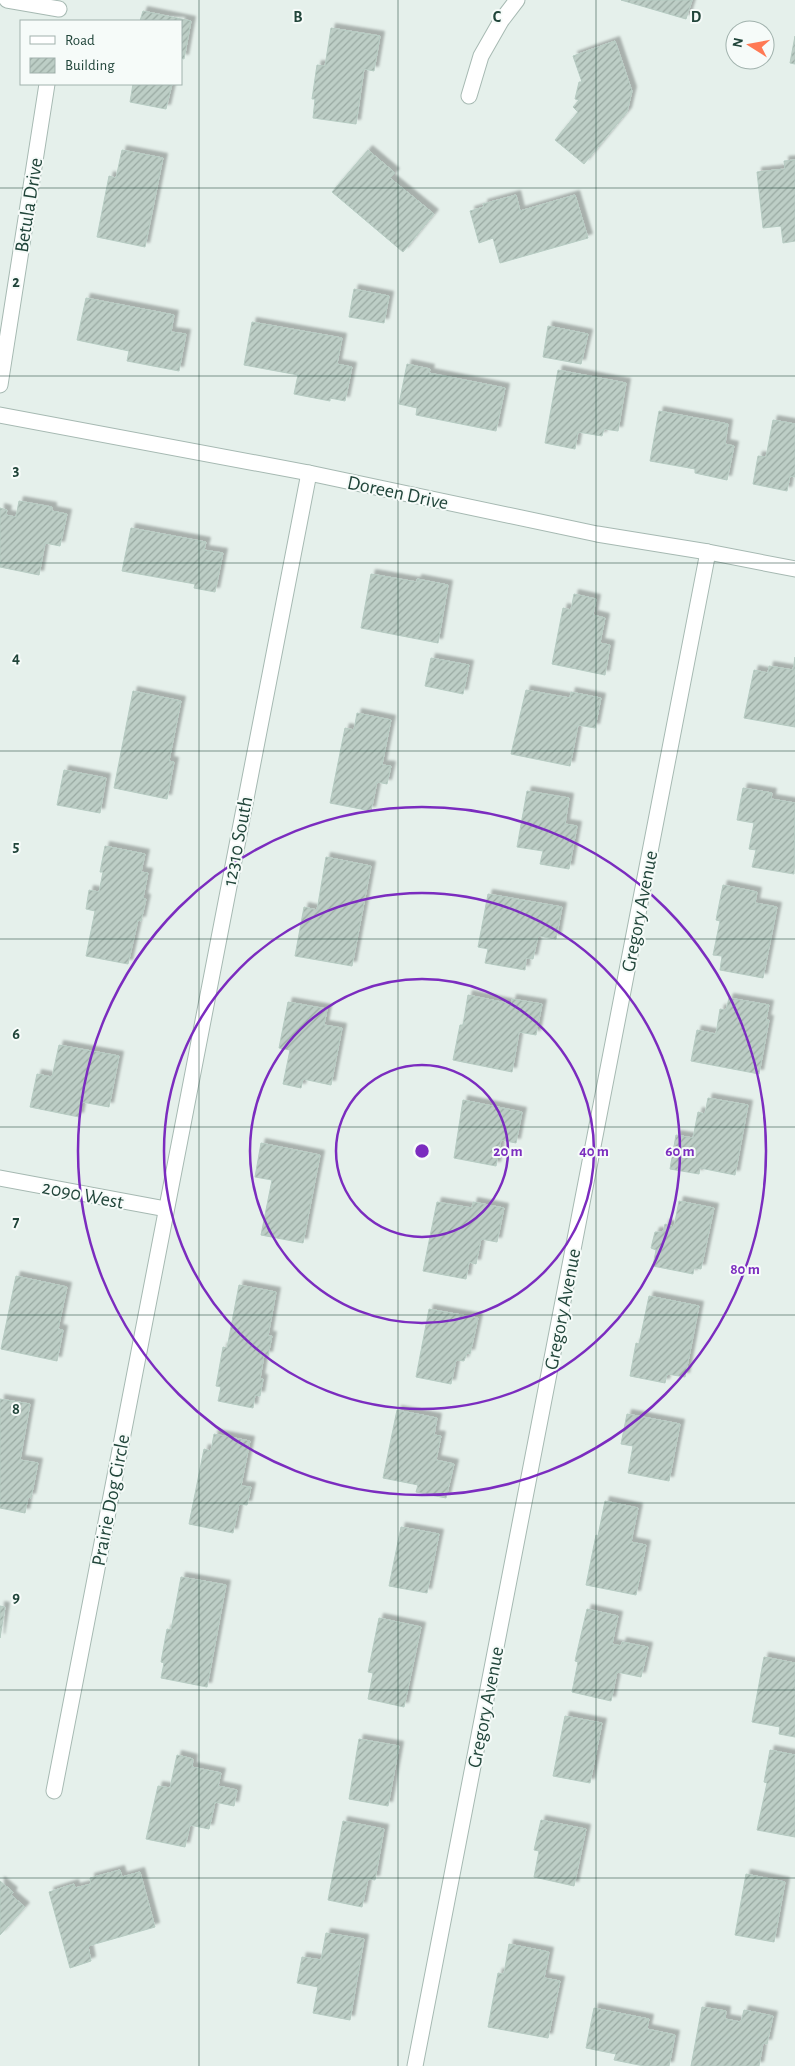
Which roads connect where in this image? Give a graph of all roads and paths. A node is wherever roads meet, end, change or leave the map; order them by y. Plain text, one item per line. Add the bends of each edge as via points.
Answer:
1 (7, 0) edge
2 (517, 0) edge
3 (59, 10) edge
4 (47, 85) edge
5 (469, 96) dead end
6 (0, 385) edge
7 (0, 415) edge
8 (309, 473) junction
9 (708, 552) junction
10 (795, 569) edge
11 (0, 1178) edge
12 (166, 1209) junction
13 (54, 1791) dead end
14 (415, 2066) edge

1 - 3 street
2 - 5 street via 481,56
4 - 6 street, Betula Drive
7 - 8 street, Doreen Drive
8 - 9 street, Doreen Drive via 597,534
8 - 12 street, 12310 South
9 - 10 street, Doreen Drive
9 - 14 street, Gregory Avenue
11 - 12 street, 2090 West
12 - 13 street, Prairie Dog Circle

